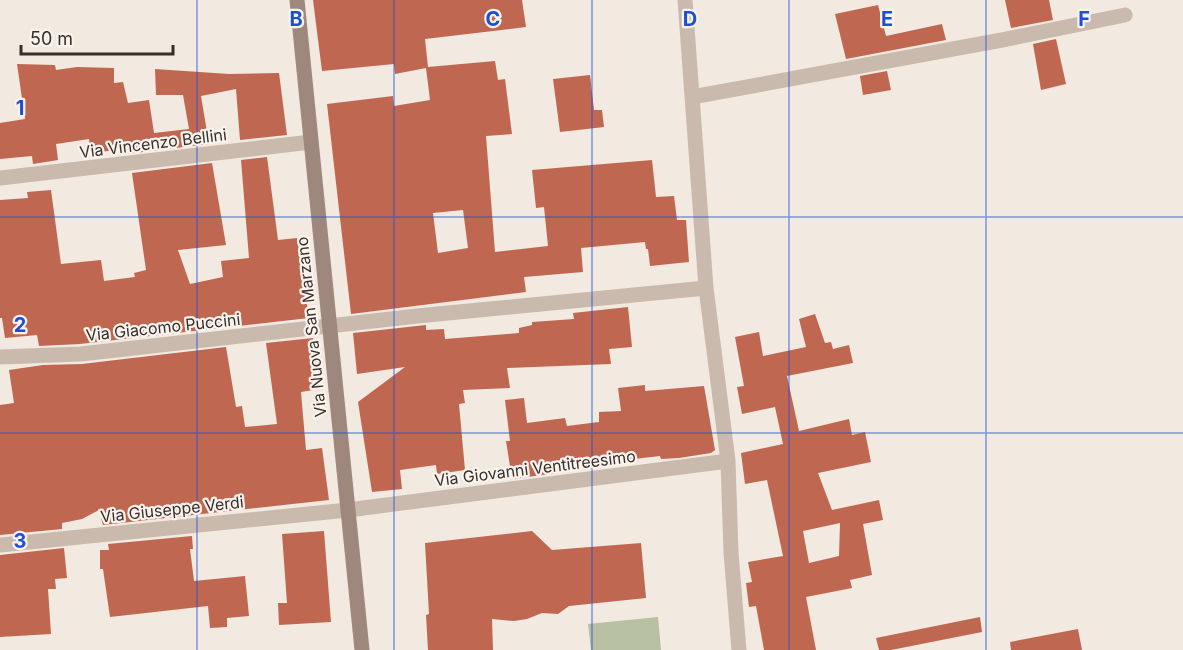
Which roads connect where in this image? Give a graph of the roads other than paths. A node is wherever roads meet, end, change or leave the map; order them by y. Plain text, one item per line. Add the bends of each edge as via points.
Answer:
1 (297, 0) edge
2 (685, 0) edge
3 (1125, 15) dead end
4 (692, 97) junction
5 (311, 142) junction
6 (0, 178) edge
7 (706, 288) junction
8 (329, 327) junction
9 (0, 357) edge
10 (728, 461) junction
11 (348, 510) junction
12 (0, 545) edge
13 (362, 650) edge
14 (739, 650) edge

1 - 5 main road, Via Nuova San Marzano
2 - 4 street
3 - 4 street
4 - 7 street
5 - 6 street, Via Vincenzo Bellini
5 - 8 main road, Via Nuova San Marzano
7 - 8 street, Via Giacomo Puccini
7 - 10 street
8 - 9 street, Via Giacomo Puccini via 81,354
8 - 11 main road, Via Nuova San Marzano
10 - 11 street, Via Giovanni Ventitreesimo
10 - 14 street
11 - 12 street, Via Giuseppe Verdi
11 - 13 main road, Via Nuova San Marzano

